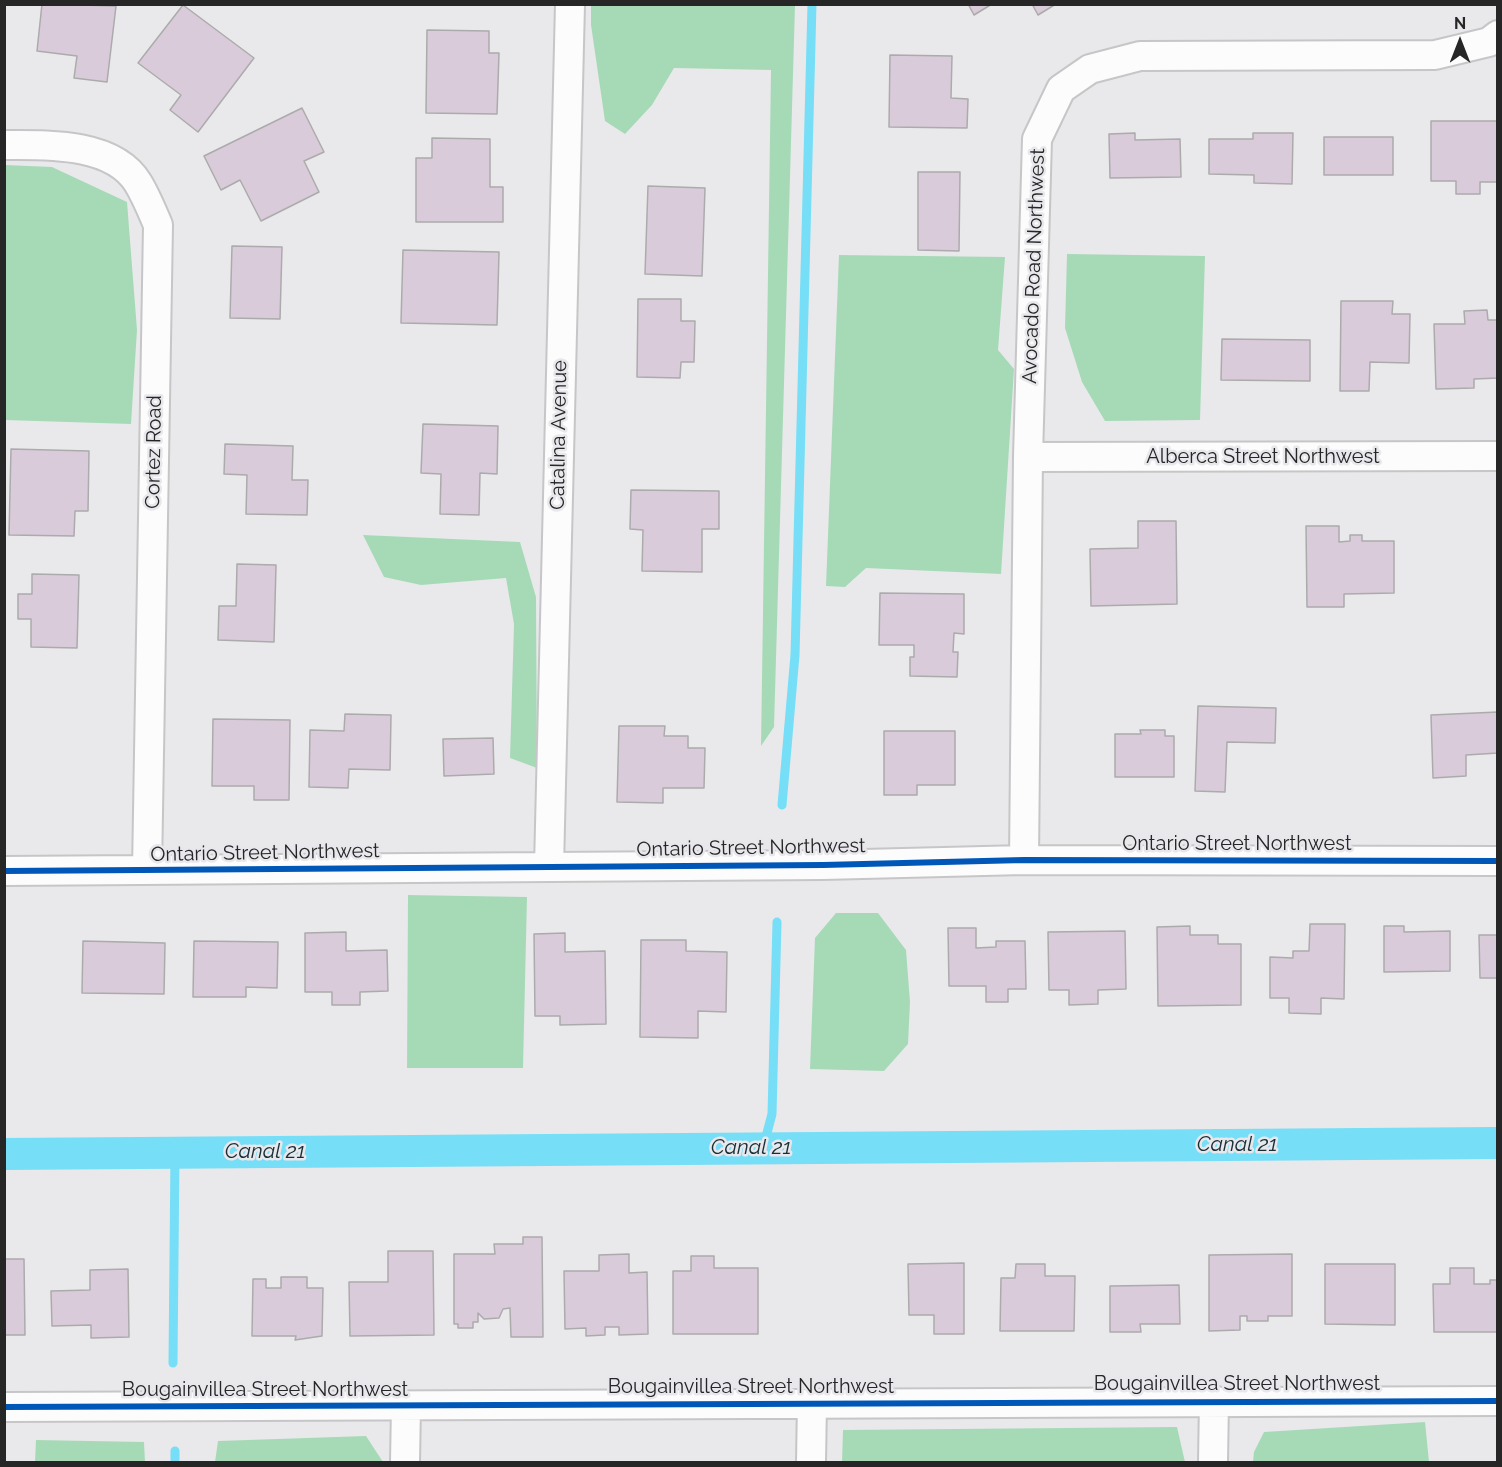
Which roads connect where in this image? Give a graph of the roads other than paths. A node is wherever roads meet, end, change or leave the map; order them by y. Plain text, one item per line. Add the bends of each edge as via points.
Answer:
1 (570, 4) edge
2 (1497, 35) edge
3 (4, 145) edge
4 (1497, 456) edge
5 (1028, 457) junction
6 (1024, 860) junction
7 (1497, 861) edge
8 (549, 866) junction
9 (147, 870) junction
10 (4, 871) edge
11 (1214, 1400) junction
12 (1497, 1401) edge
13 (812, 1403) junction
14 (406, 1406) junction
15 (4, 1407) edge
16 (405, 1462) edge
17 (811, 1462) edge
18 (1213, 1462) edge

1 - 8 street, Catalina Avenue
2 - 5 street, Avocado Road Northwest via 1489,42 1435,55 1140,56 1090,69 1061,89 1037,139
3 - 9 street, Cortez Road via 63,145 113,159 137,181 158,225
4 - 5 street, Alberca Street Northwest
5 - 6 street, Avocado Road Northwest
6 - 7 street, Ontario Street Northwest
6 - 8 street, Ontario Street Northwest
8 - 9 street, Ontario Street Northwest
9 - 10 street, Ontario Street Northwest
11 - 12 street, Bougainvillea Street Northwest
11 - 13 street, Bougainvillea Street Northwest
11 - 18 street
13 - 14 street, Bougainvillea Street Northwest
13 - 17 street
14 - 15 street, Bougainvillea Street Northwest
14 - 16 street

